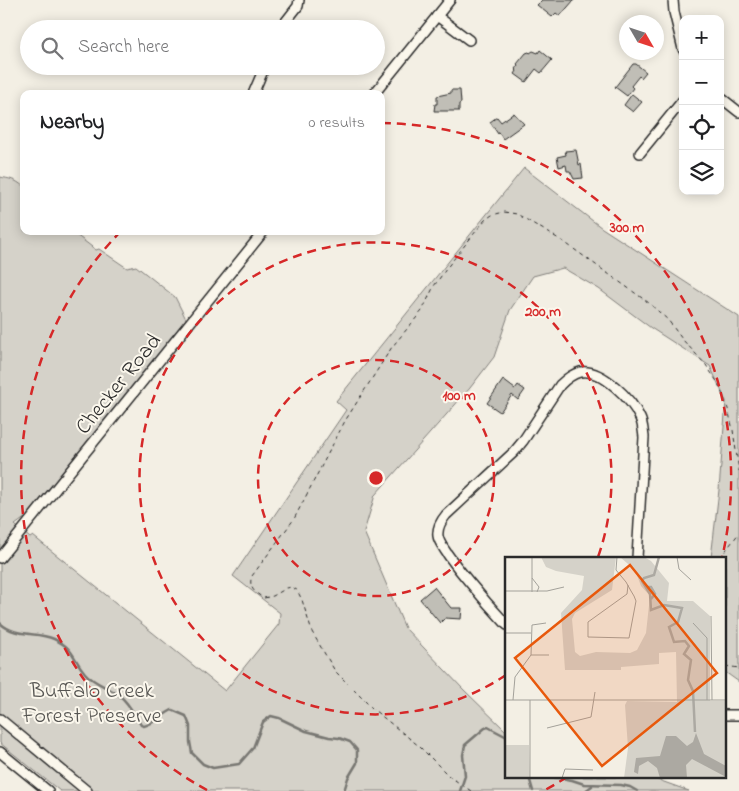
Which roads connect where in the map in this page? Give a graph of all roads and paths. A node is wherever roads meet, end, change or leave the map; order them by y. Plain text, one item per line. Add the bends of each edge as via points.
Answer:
1 (299, 0) edge
2 (450, 0) edge
3 (673, 0) edge
4 (437, 16) junction
5 (287, 20) edge
6 (679, 33) edge
7 (468, 40) dead end
8 (261, 75) edge
9 (256, 90) edge
10 (377, 90) edge
11 (724, 100) edge
12 (679, 105) edge
13 (739, 112) edge
14 (640, 153) dead end
15 (261, 235) edge
16 (739, 472) edge
17 (739, 533) edge
18 (637, 557) edge
19 (721, 557) edge
20 (0, 558) edge
21 (505, 624) edge
22 (726, 666) edge
23 (739, 668) edge
24 (726, 715) edge
25 (739, 715) edge
26 (0, 719) edge
27 (0, 752) edge
28 (48, 791) edge
29 (88, 791) edge
30 (472, 791) edge

1 - 5 street
2 - 4 street
3 - 6 street
4 - 7 street
4 - 10 street
8 - 9 street
11 - 13 street
12 - 14 street
15 - 20 street, Checker Road
16 - 30 path via 733,430 718,384 706,364 668,320 564,242 517,214 504,212 485,220 434,286 422,311 392,347 345,422 294,519 250,580 251,587 264,598 287,588 297,590 312,632 335,671 449,776
17 - 19 path
18 - 21 street via 644,437 640,418 631,402 612,384 597,375 581,372 560,385 522,442 446,515 438,528 439,541 447,555
22 - 23 path
24 - 25 street
26 - 29 street
27 - 28 street

